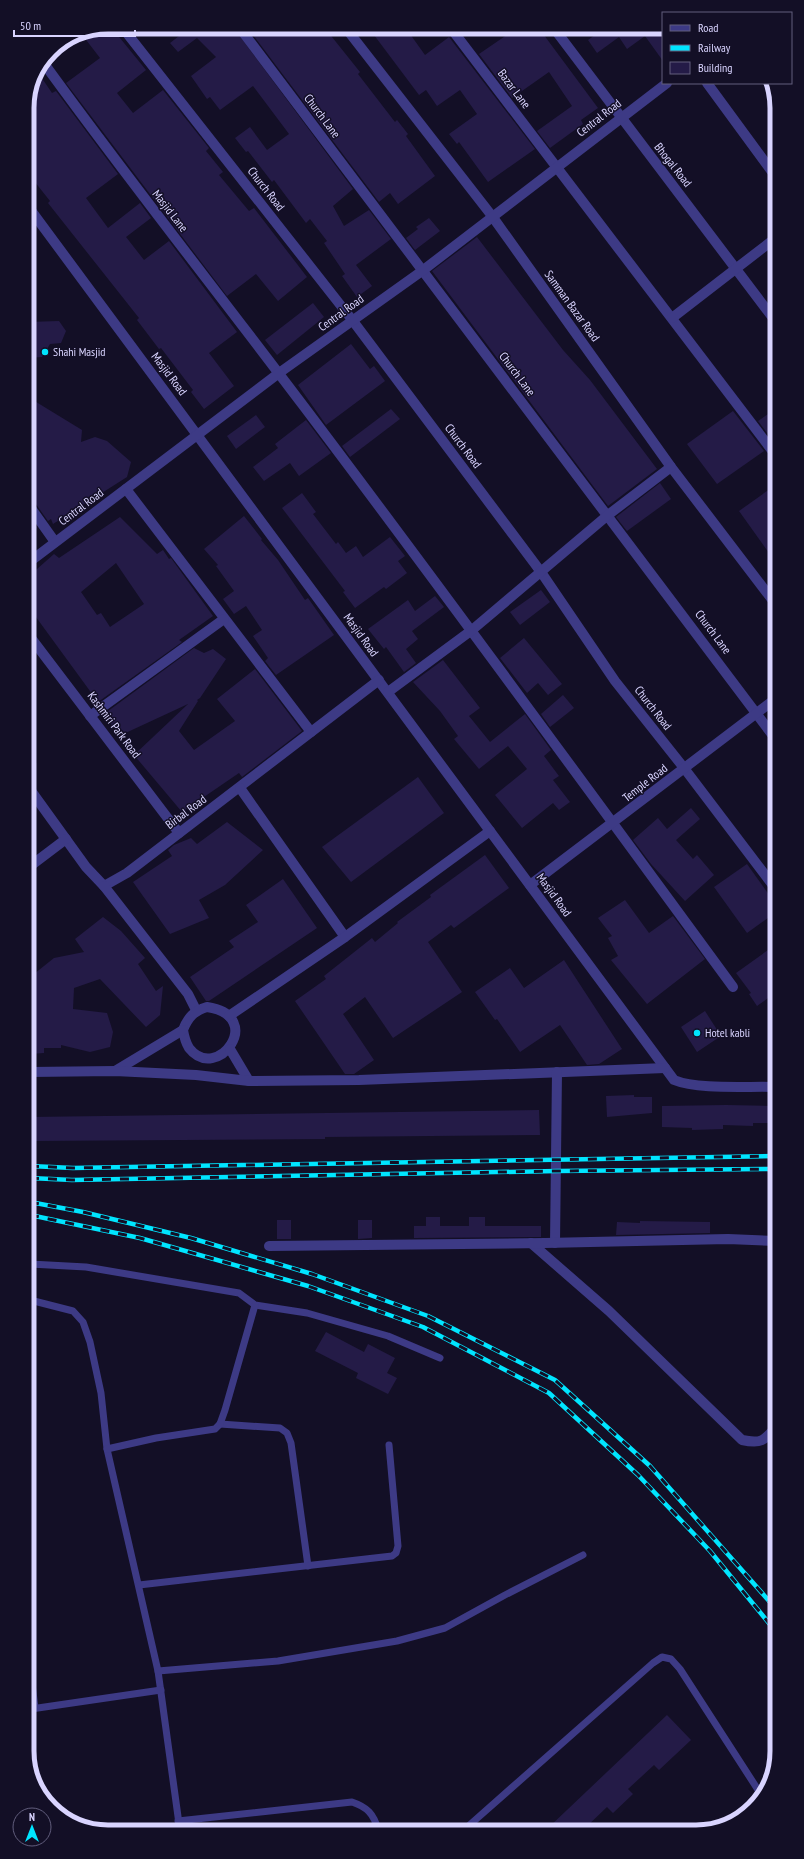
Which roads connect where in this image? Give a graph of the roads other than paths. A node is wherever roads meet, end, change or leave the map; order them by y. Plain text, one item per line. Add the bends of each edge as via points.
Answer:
1 (128, 34) edge
2 (244, 34) edge
3 (350, 34) edge
4 (455, 34) edge
5 (558, 34) edge
6 (46, 67) edge
7 (666, 84) edge
8 (708, 84) edge
9 (620, 118) junction
10 (557, 167) junction
11 (770, 169) edge
12 (34, 214) edge
13 (492, 216) junction
14 (770, 242) edge
15 (737, 268) junction
16 (422, 271) junction
17 (770, 314) edge
18 (672, 318) junction
19 (353, 321) junction
20 (279, 373) junction
21 (198, 435) junction
22 (770, 448) edge
23 (672, 467) junction
24 (126, 489) junction
25 (34, 512) edge
26 (608, 515) junction
27 (55, 542) junction
28 (34, 558) edge
29 (541, 572) junction
30 (770, 597) edge
31 (224, 619) junction
32 (472, 630) junction
33 (34, 642) edge
34 (379, 680) junction
35 (388, 692) junction
36 (770, 703) edge
37 (756, 713) junction
38 (90, 716) junction
39 (311, 732) junction
40 (770, 732) edge
41 (684, 768) junction
42 (240, 788) junction
43 (34, 795) edge
44 (613, 824) junction
45 (490, 831) junction
46 (180, 832) junction
47 (66, 840) junction
48 (34, 863) edge
49 (770, 881) edge
50 (530, 885) junction
51 (104, 886) junction
52 (345, 936) junction
53 (733, 987) dead end
54 (196, 1010) junction
55 (230, 1016) junction
56 (182, 1030) junction
57 (230, 1048) junction
58 (665, 1068) junction
59 (115, 1071) junction
60 (34, 1072) edge
61 (557, 1072) junction
62 (249, 1081) junction
63 (770, 1087) edge
64 (770, 1241) edge
65 (531, 1243) junction
66 (555, 1243) junction
67 (269, 1246) dead end
68 (34, 1264) edge
69 (34, 1301) edge
70 (255, 1306) junction
71 (440, 1358) dead end
72 (220, 1424) junction
73 (770, 1434) edge
74 (389, 1445) dead end
75 (107, 1449) junction
76 (583, 1555) dead end
77 (308, 1566) junction
78 (139, 1585) junction
79 (158, 1671) junction
80 (161, 1690) junction
81 (34, 1709) edge
82 (758, 1790) edge
83 (178, 1821) junction
84 (179, 1825) edge
85 (377, 1825) edge
86 (470, 1825) edge

1 - 19 street, Church Road
2 - 16 street, Church Lane
3 - 13 street, Samman Bazar Road
4 - 10 street, Bazar Lane
5 - 9 street, Bhogal Road
6 - 20 street, Masjid Lane via 102,144
7 - 9 street, Central Road
8 - 11 street
9 - 10 street, Central Road
9 - 15 street, Bhogal Road
10 - 13 street, Central Road
10 - 18 street, Bazar Lane
12 - 21 street, Masjid Road
13 - 16 street, Central Road
13 - 23 street, Samman Bazar Road
14 - 15 street
15 - 17 street, Bhogal Road
15 - 18 street
16 - 19 street, Central Road
16 - 26 street, Church Lane
18 - 22 street, Bazar Lane
19 - 20 street, Central Road
19 - 29 street, Church Road
20 - 21 street, Central Road
20 - 32 street, Masjid Lane
21 - 24 street, Central Road
21 - 34 street, Masjid Road
23 - 26 street
23 - 30 street, Samman Bazar Road
24 - 27 street, Central Road
24 - 31 street
25 - 27 street
26 - 29 street
26 - 37 street, Church Lane
27 - 28 street, Central Road
29 - 32 street
29 - 41 street, Church Road via 615,681
31 - 38 street
31 - 39 street
32 - 35 street
32 - 44 street, Masjid Lane
33 - 38 street, Kashmiri Park Road
34 - 35 street, Masjid Road
34 - 39 street, Birbal Road
35 - 45 street, Masjid Road
36 - 37 street, Temple Road
37 - 40 street, Church Lane
37 - 41 street, Temple Road
38 - 46 street, Kashmiri Park Road
39 - 42 street, Birbal Road
41 - 44 street, Temple Road
41 - 49 street, Church Road
42 - 46 street, Birbal Road
42 - 52 street
43 - 47 street
44 - 50 street, Temple Road
44 - 53 street, Masjid Lane
45 - 50 street, Masjid Road
45 - 52 street
46 - 51 street, Birbal Road via 127,873
47 - 48 street
47 - 51 street
50 - 58 street, Masjid Road
51 - 54 street via 188,994
52 - 55 street
54 - 55 street via 207,1007 220,1008
54 - 56 street
55 - 57 street via 235,1026 235,1038
56 - 57 street via 189,1048 198,1055 209,1058 220,1056
56 - 59 street
57 - 62 street
58 - 61 street
58 - 63 street, Masjid Road via 674,1080 683,1084
59 - 60 street
59 - 62 street via 196,1075
61 - 62 street via 359,1080
61 - 66 street
64 - 66 street via 728,1239
65 - 66 street
65 - 67 street
65 - 73 street via 609,1310 742,1440 755,1443 765,1440
68 - 70 lane via 86,1267 239,1293
69 - 75 lane via 74,1311 83,1322 101,1393
70 - 71 lane via 307,1314 388,1336
70 - 72 lane
72 - 75 lane via 215,1429 202,1432 156,1438
72 - 77 lane via 280,1428 287,1433 291,1443
74 - 77 lane via 398,1546 396,1553 384,1558
75 - 78 lane
76 - 79 lane via 445,1628 318,1656
77 - 78 lane
78 - 79 lane
79 - 80 lane
80 - 81 lane
80 - 83 lane
82 - 86 lane via 680,1668 671,1659 662,1657
83 - 84 lane
83 - 85 lane via 352,1802 365,1806

